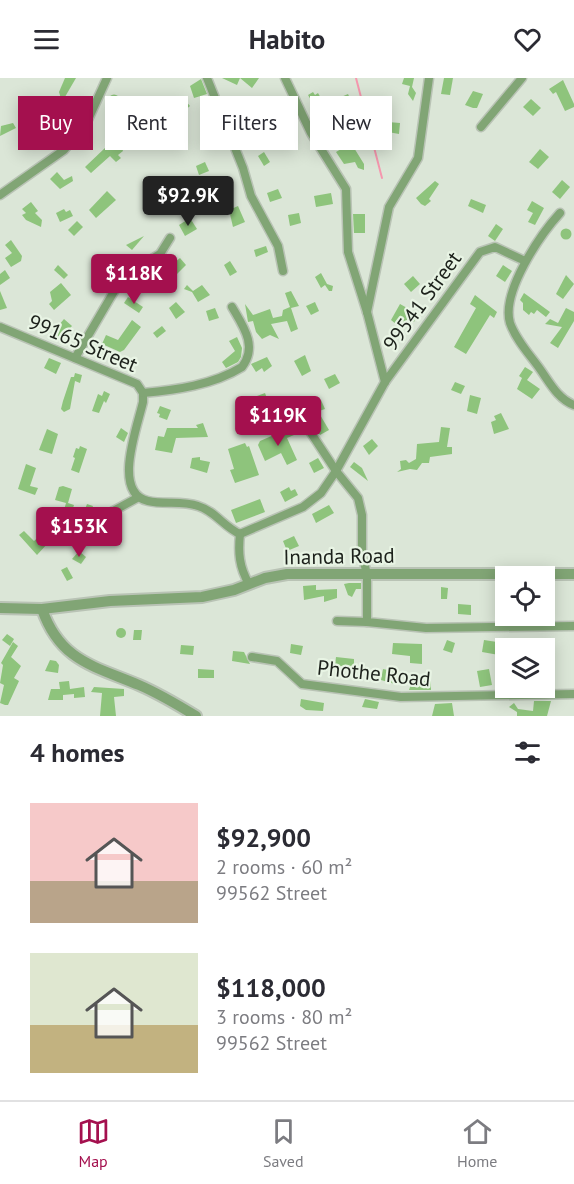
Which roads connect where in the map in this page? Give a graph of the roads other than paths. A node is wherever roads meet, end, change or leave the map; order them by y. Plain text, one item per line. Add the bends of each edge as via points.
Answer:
1 (107, 78) edge
2 (207, 78) edge
3 (285, 78) edge
4 (429, 78) edge
5 (522, 78) edge
6 (481, 127) dead end
7 (0, 195) edge
8 (560, 213) dead end
9 (170, 238) dead end
10 (525, 261) junction
11 (283, 271) dead end
12 (232, 307) dead end
13 (367, 312) junction
14 (0, 327) edge
15 (75, 357) junction
16 (385, 382) junction
17 (143, 393) junction
18 (574, 405) edge
19 (270, 411) dead end
20 (336, 471) junction
21 (137, 498) junction
22 (240, 534) junction
23 (78, 544) dead end
24 (367, 574) junction
25 (574, 574) edge
26 (249, 584) junction
27 (0, 608) edge
28 (42, 609) junction
29 (336, 621) dead end
30 (366, 622) junction
31 (574, 626) edge
32 (252, 657) dead end
33 (574, 694) edge
34 (196, 716) edge

1 - 7 street via 86,124 64,150
2 - 11 street via 251,196 278,246
3 - 13 street via 311,133 346,189 348,252
4 - 13 street via 418,158 389,207
5 - 6 street
8 - 10 street via 540,234
9 - 15 street via 160,254 119,283
10 - 16 street, 99541 Street via 495,247 480,252
10 - 18 street via 508,309 511,324 559,396
12 - 17 street via 250,348 242,367 184,388
13 - 16 street
14 - 15 street, 99165 Street
15 - 17 street, 99165 Street via 128,380
16 - 20 street
17 - 21 street, 99165 Street via 128,476
19 - 20 street via 300,420
20 - 22 street via 321,493 303,507
20 - 24 street via 358,498
21 - 22 street via 198,506
21 - 23 street via 106,515
22 - 26 street via 238,550
24 - 25 street, Inanda Road
24 - 26 street, Inanda Road via 287,574
24 - 30 street
26 - 28 street, Inanda Road via 202,597
27 - 28 street, Inanda Road
28 - 34 street via 54,637 72,656 165,696
29 - 30 street
30 - 31 street via 426,628
32 - 33 street, Phothe Road via 277,661 302,684 401,697

